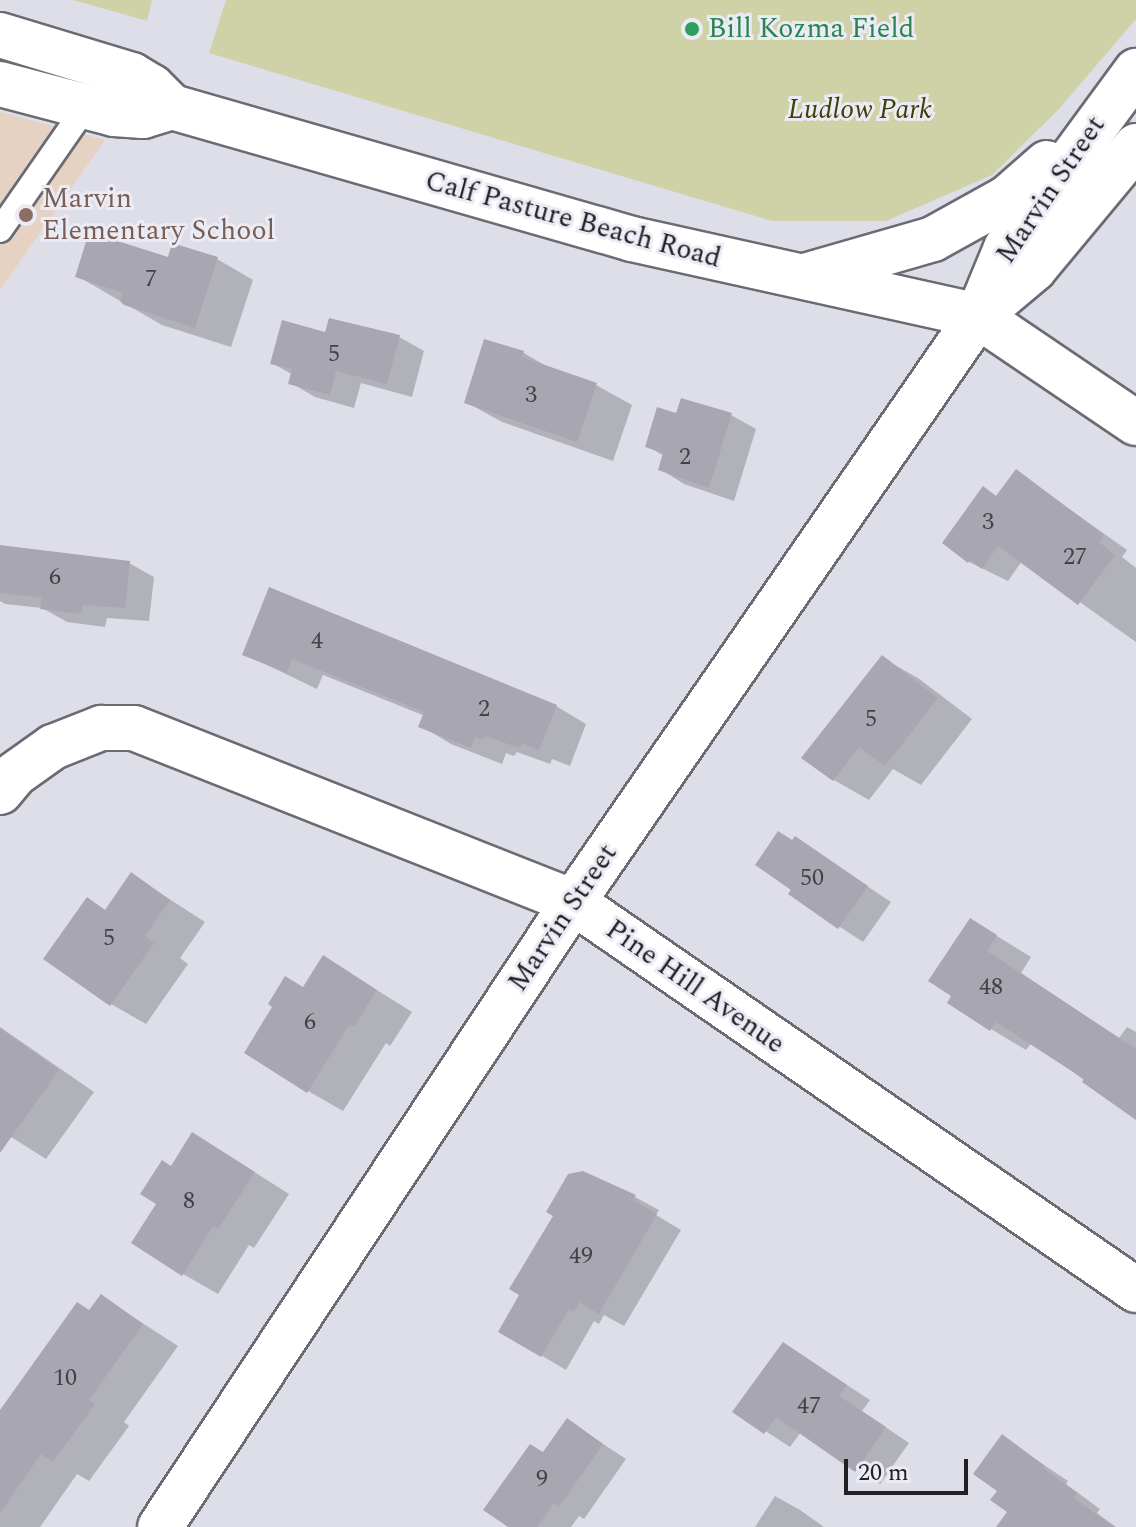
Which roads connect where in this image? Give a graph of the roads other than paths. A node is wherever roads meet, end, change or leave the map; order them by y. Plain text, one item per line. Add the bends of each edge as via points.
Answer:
1 (0, 35) edge
2 (1136, 71) edge
3 (0, 84) edge
4 (172, 107) junction
5 (84, 109) junction
6 (1097, 120) junction
7 (1136, 146) edge
8 (0, 230) edge
9 (799, 278) junction
10 (978, 316) junction
11 (1136, 423) edge
12 (0, 792) edge
13 (573, 902) junction
14 (1136, 1290) edge
15 (160, 1527) edge

1 - 4 street, Calf Pasture Beach Road via 132,75
2 - 6 street, Marvin Street
3 - 5 street, Calf Pasture Beach Road
4 - 5 street, Calf Pasture Beach Road via 143,116
4 - 9 street, Calf Pasture Beach Road via 632,239
5 - 8 lane
6 - 9 street via 1007,198 933,239
6 - 10 street, Marvin Street via 1006,248
7 - 10 street, Marvin Street via 1034,269
9 - 10 street, Calf Pasture Beach Road
10 - 11 street
10 - 13 street, Marvin Street
12 - 13 street, Pine Hill Avenue via 15,774 53,747 101,728 134,728
13 - 14 street, Pine Hill Avenue
13 - 15 street, Marvin Street

